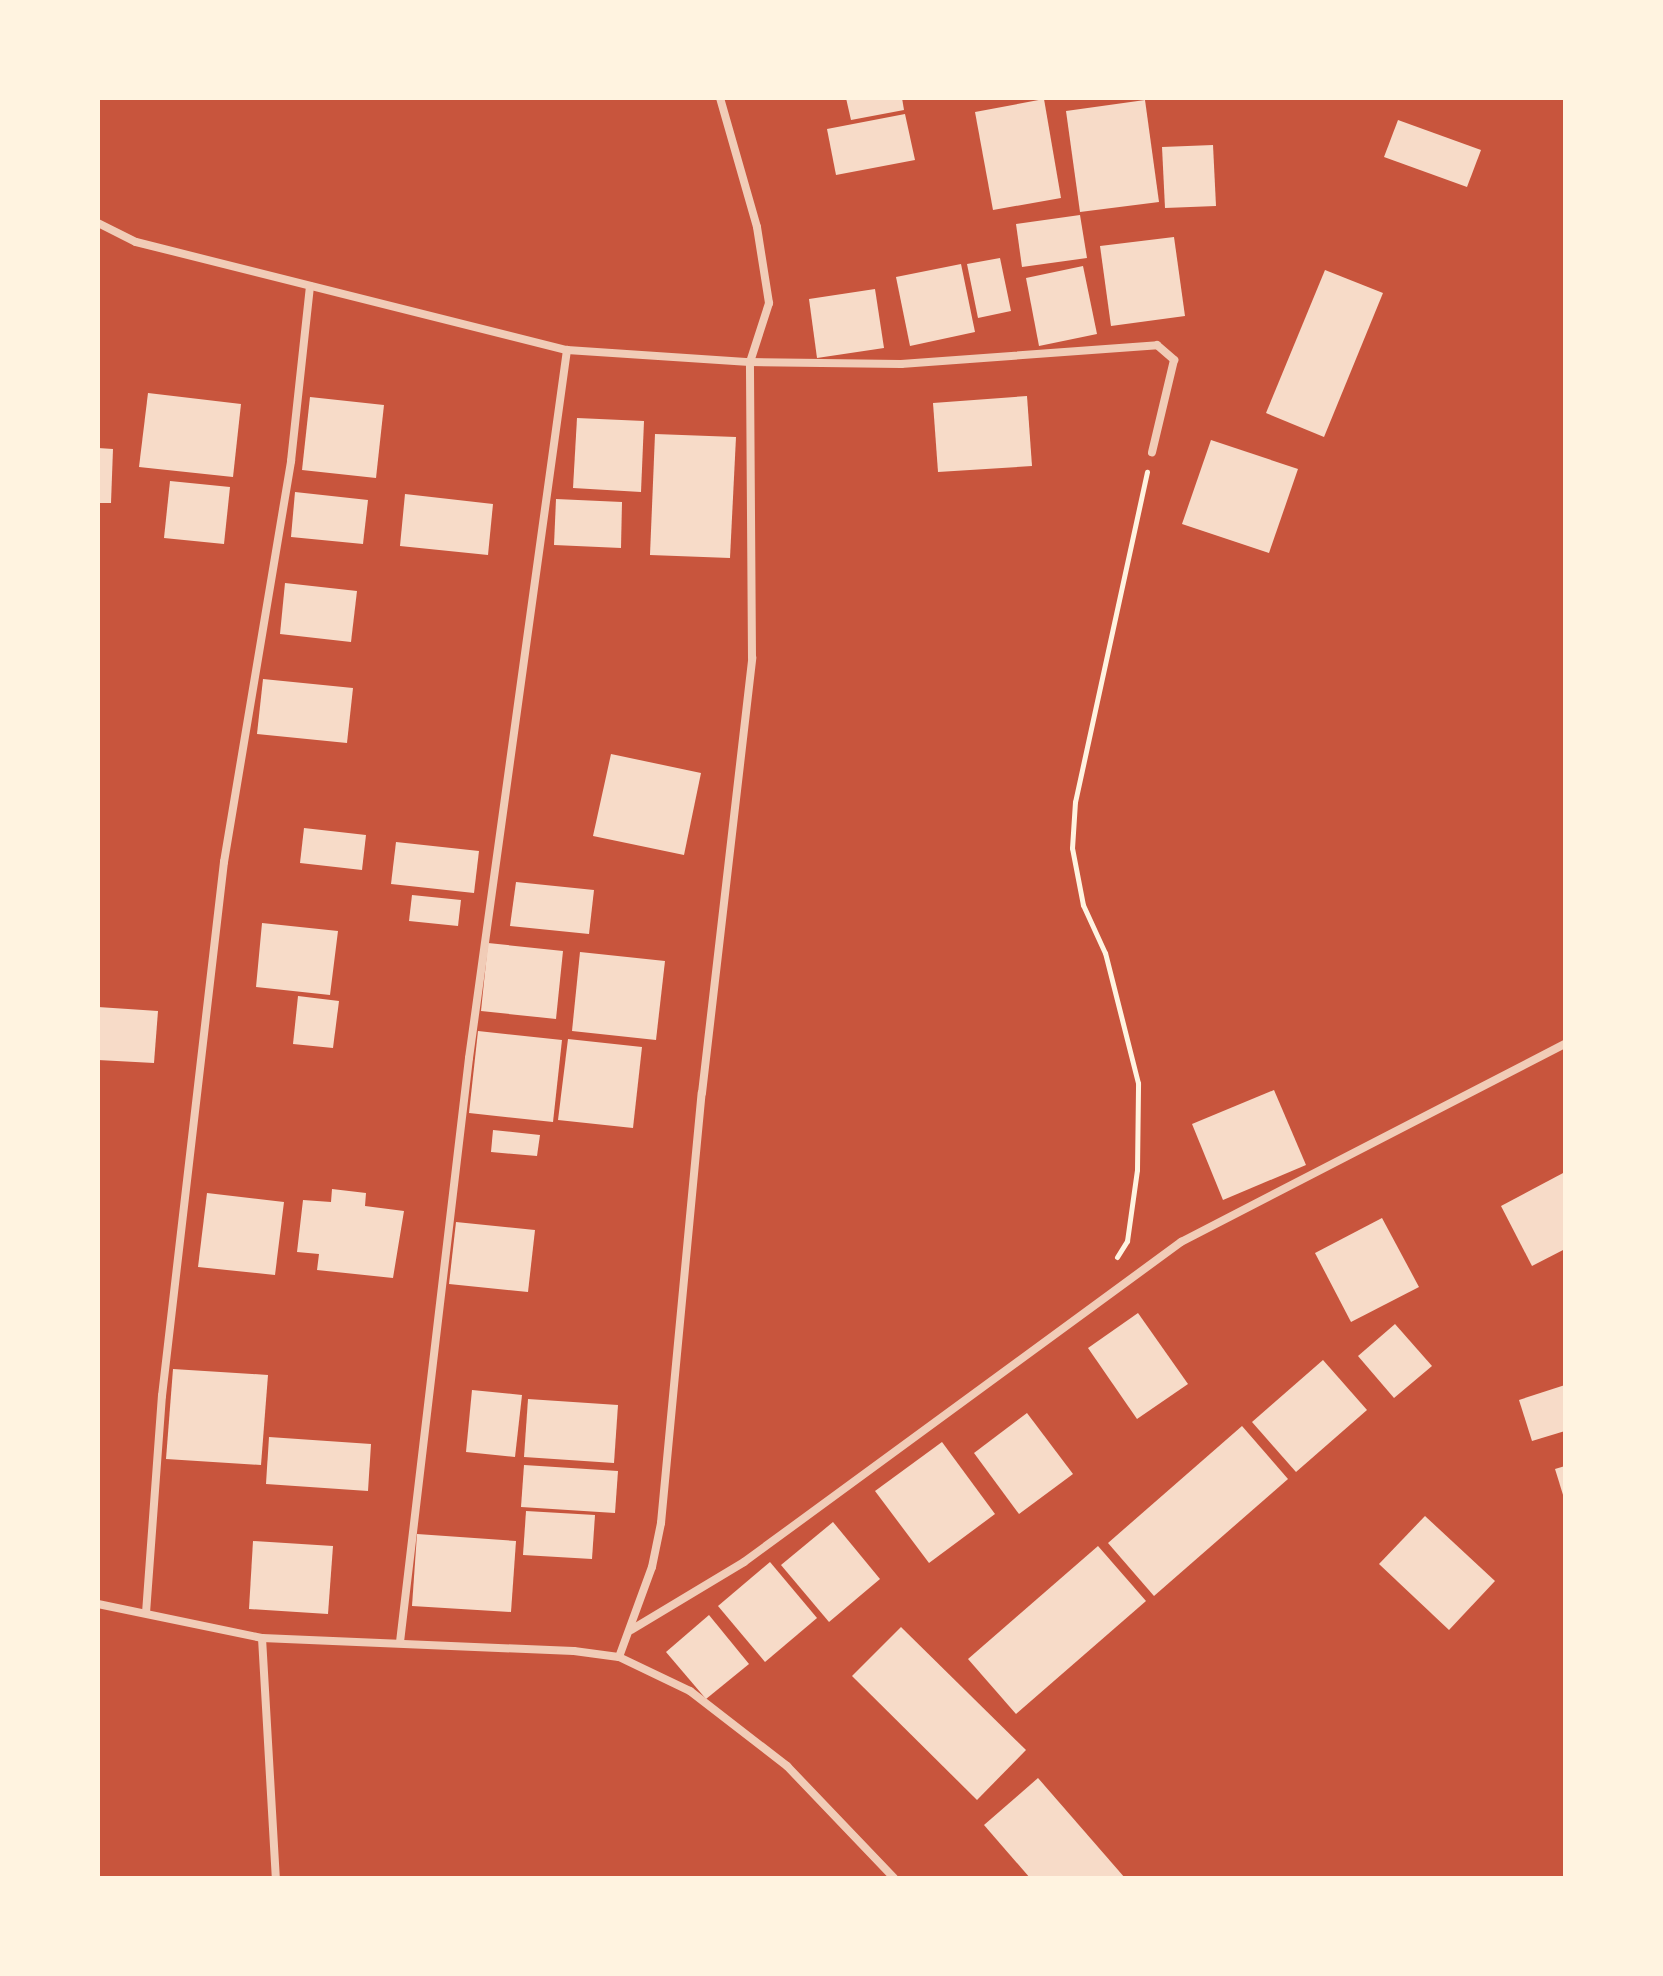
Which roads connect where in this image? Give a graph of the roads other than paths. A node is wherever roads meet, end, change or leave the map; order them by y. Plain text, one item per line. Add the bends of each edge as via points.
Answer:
1 (720, 98) edge
2 (98, 223) edge
3 (310, 286) junction
4 (567, 350) junction
5 (750, 362) junction
6 (1152, 452) road end
7 (1565, 1044) edge
8 (98, 1604) edge
9 (146, 1613) junction
10 (631, 1630) junction
11 (262, 1638) junction
12 (400, 1642) junction
13 (619, 1657) junction
14 (276, 1878) edge
15 (894, 1878) edge

1 - 5 street via 757,227 769,303
2 - 3 street via 136,242
3 - 4 street
3 - 9 street via 291,461 224,862 164,1380
4 - 5 street
4 - 12 street via 465,1089
5 - 6 street via 901,364 1157,345 1174,360
5 - 10 street via 752,658 702,1093 661,1523
7 - 10 street via 1181,1242 744,1562
8 - 9 street
9 - 11 street
10 - 13 street
11 - 12 street
11 - 14 street
12 - 13 street
13 - 15 street via 690,1691 787,1766

